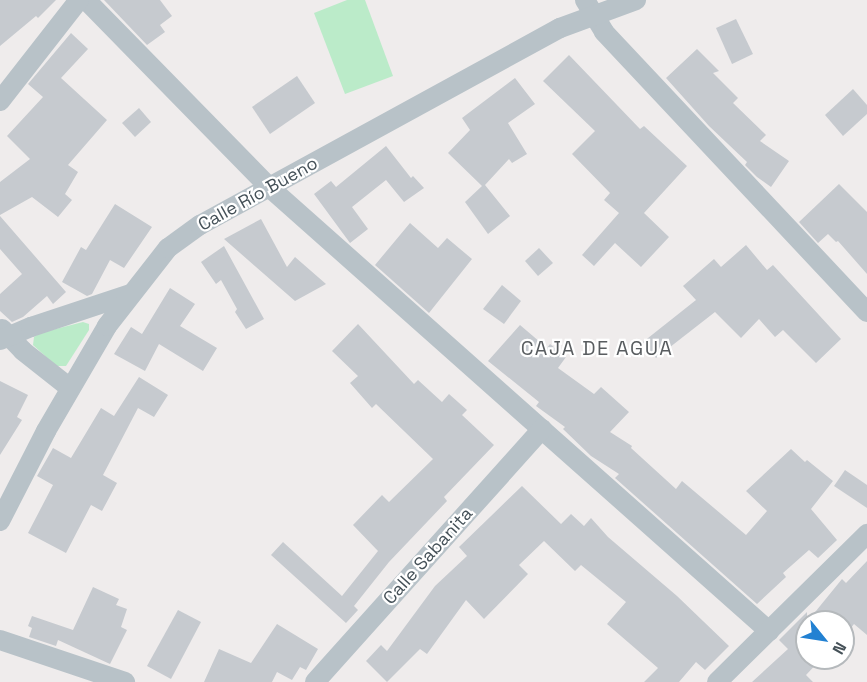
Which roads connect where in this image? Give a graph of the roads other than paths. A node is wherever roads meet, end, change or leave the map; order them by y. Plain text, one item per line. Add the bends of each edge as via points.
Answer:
1 (79, 0) edge
2 (86, 0) edge
3 (636, 0) edge
4 (589, 7) edge
5 (0, 101) edge
6 (269, 187) junction
7 (130, 294) junction
8 (867, 312) edge
9 (3, 334) edge
10 (70, 388) junction
11 (542, 429) junction
12 (0, 521) edge
13 (867, 534) edge
14 (769, 631) junction
15 (0, 640) edge
16 (125, 682) edge
17 (315, 682) edge
18 (717, 682) edge

1 - 5 street
2 - 6 street
3 - 4 street, Calle Río Bueno
4 - 6 street, Calle Río Bueno via 560,28
4 - 8 street via 604,32
6 - 7 street, Calle Río Bueno via 200,225 168,248
6 - 11 street
7 - 9 street
7 - 10 street, Calle Río Bueno
9 - 10 street
10 - 12 street, Calle Río Bueno
11 - 14 street
11 - 17 street, Calle Sabanita
13 - 14 street
14 - 18 street
15 - 16 street

